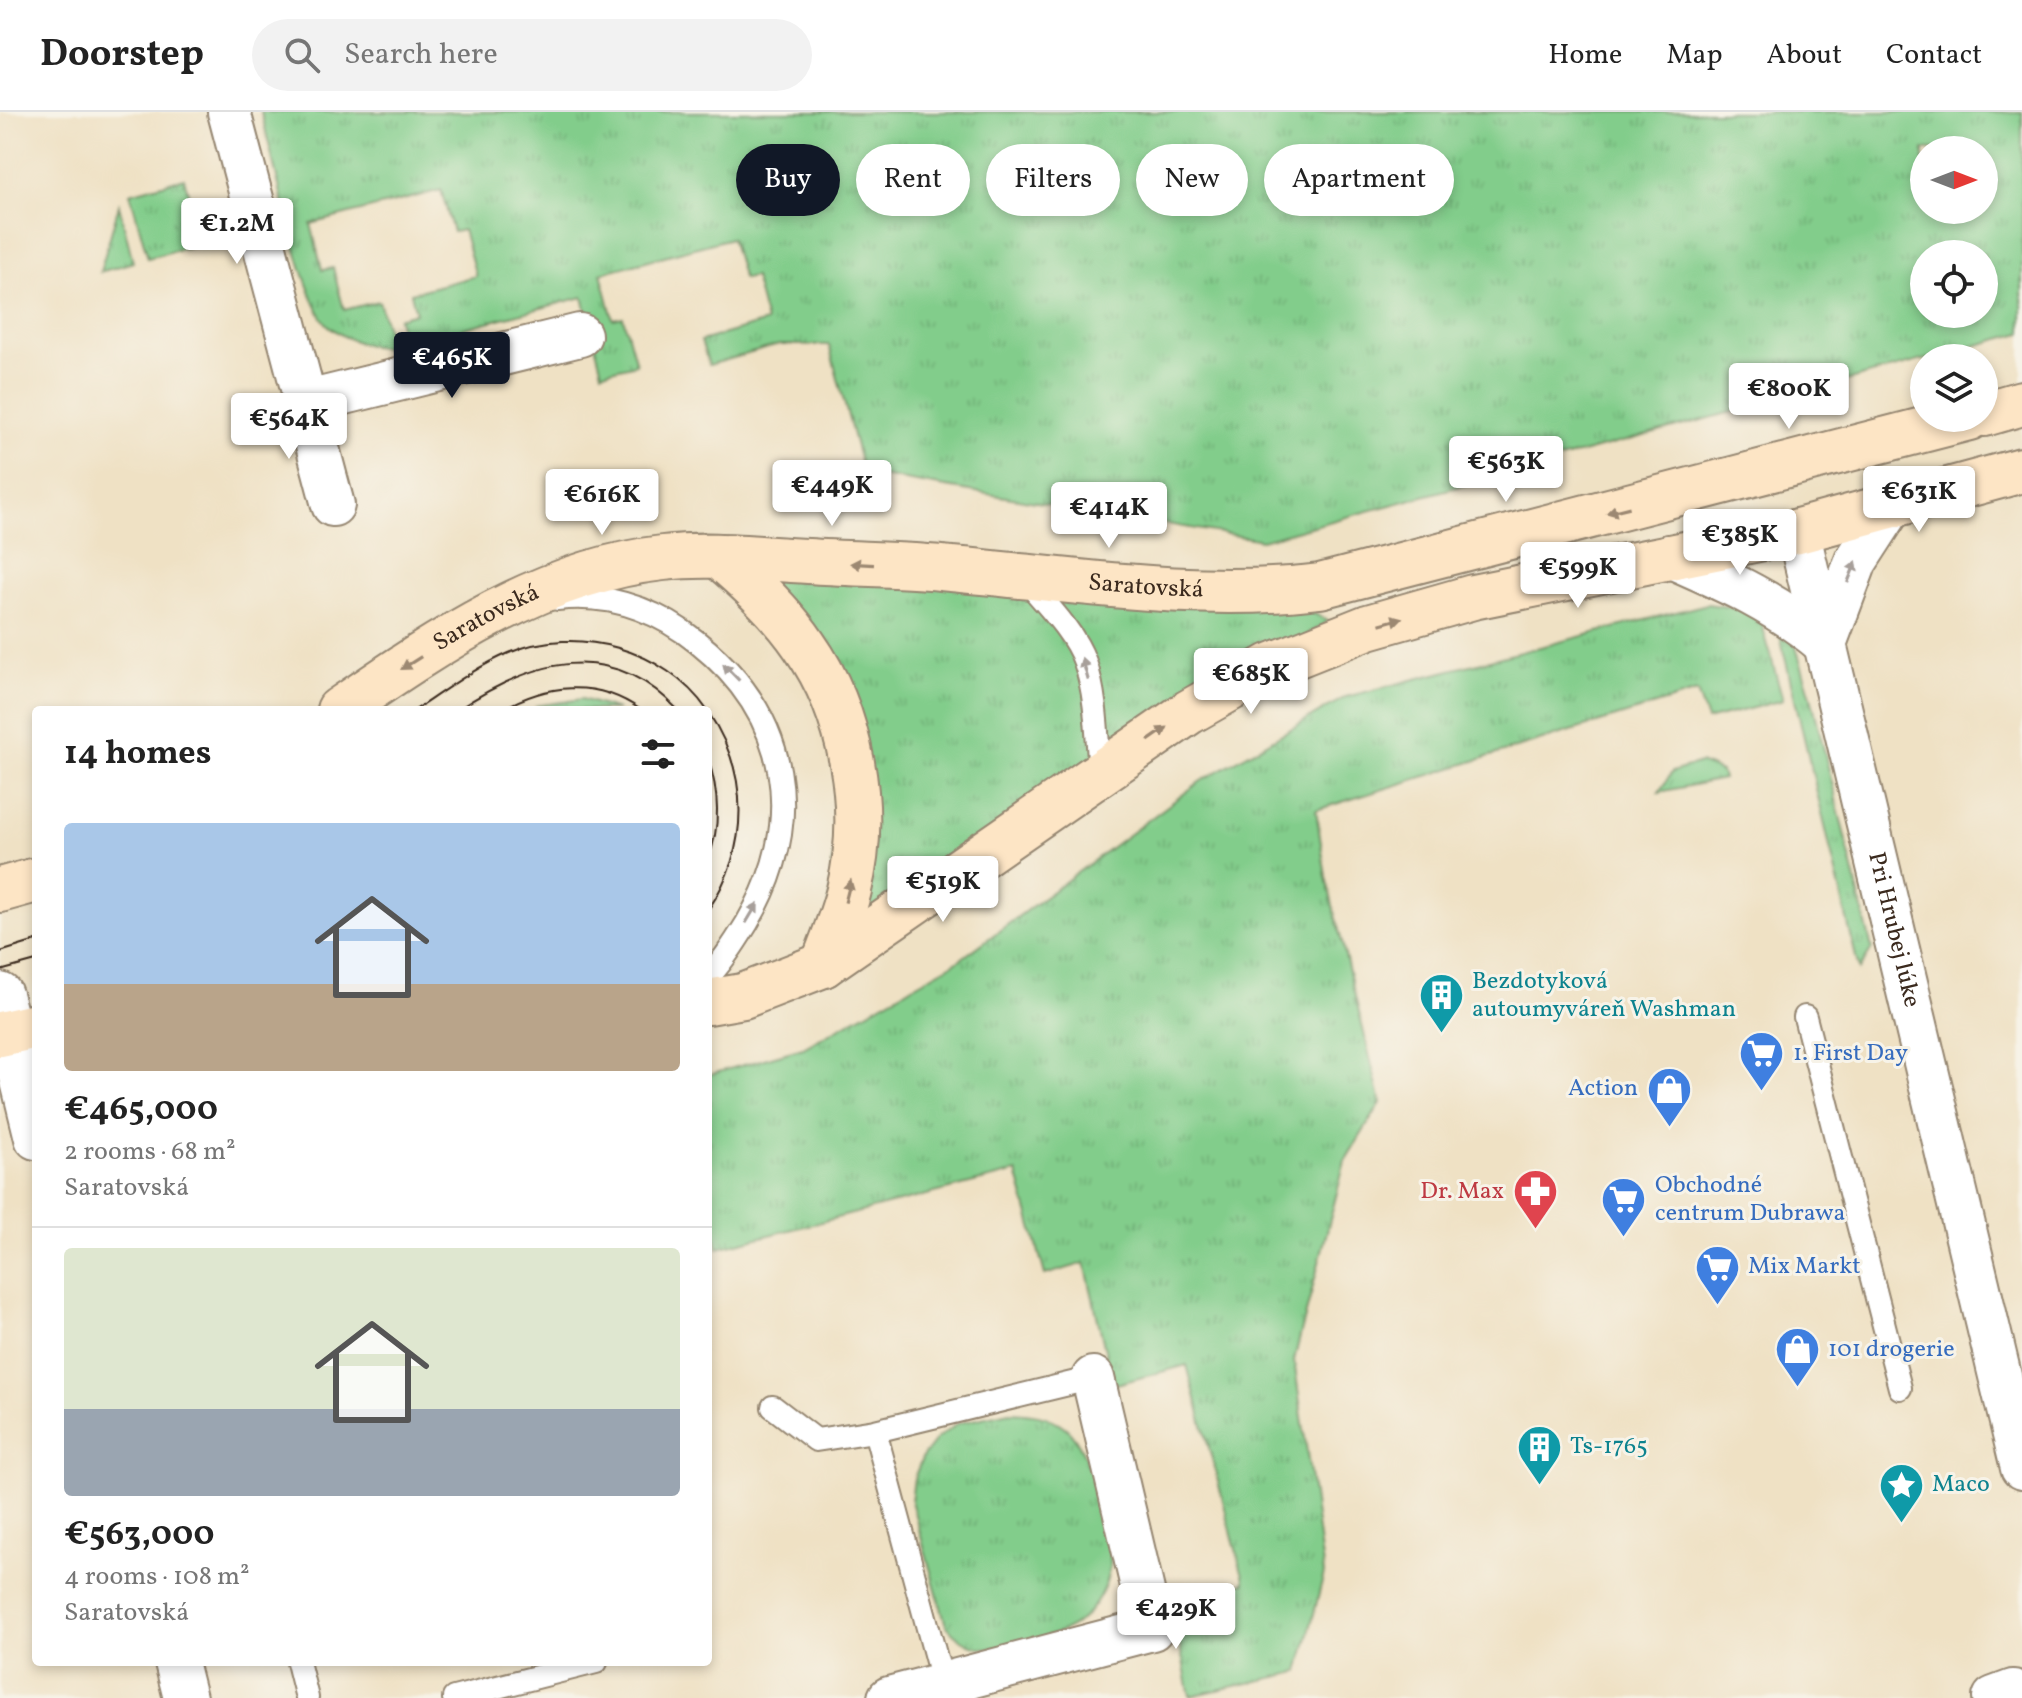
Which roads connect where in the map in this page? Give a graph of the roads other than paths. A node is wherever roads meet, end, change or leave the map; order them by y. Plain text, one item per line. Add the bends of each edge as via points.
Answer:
1 (229, 112) edge
2 (580, 335) dead end
3 (308, 402) junction
4 (2022, 403) edge
5 (1998, 410) edge
6 (1918, 432) edge
7 (1846, 452) junction
8 (2022, 470) edge
9 (1748, 477) junction
10 (333, 505) dead end
11 (1891, 507) junction
12 (1798, 531) junction
13 (1669, 556) junction
14 (720, 557) junction
15 (1023, 577) junction
16 (500, 606) junction
17 (1825, 644) junction
18 (345, 706) edge
19 (1100, 774) junction
20 (32, 881) edge
21 (0, 890) edge
22 (823, 965) junction
23 (712, 971) edge
24 (712, 1001) edge
25 (1805, 1017) dead end
26 (12, 1022) edge
27 (32, 1119) edge
28 (1093, 1378) joint
29 (1900, 1388) dead end
30 (773, 1407) dead end
31 (875, 1431) junction
32 (2022, 1468) edge
33 (177, 1666) edge
34 (299, 1666) edge
35 (580, 1666) edge
36 (943, 1684) junction
37 (185, 1698) edge
38 (307, 1698) edge
39 (454, 1698) edge
40 (889, 1698) edge

1 - 3 street
2 - 3 street
3 - 10 street
4 - 5 main road
6 - 7 main road, Saratovská
7 - 9 main road, Saratovská
7 - 12 main road
8 - 11 main road
9 - 12 main road
9 -> 15 main road, Saratovská via 1320,586 1231,592
11 - 12 main road
17 -> 11 street via 1856,561
12 - 13 main road
12 - 17 street, Pri Hrubej lúke
13 - 17 street via 1751,592 1791,615
19 -> 13 main road via 1189,712 1270,666 1368,627 1473,597
15 -> 14 main road, Saratovská
14 - 16 main road, Saratovská via 663,558 561,583
22 -> 14 main road via 850,890 856,837 855,786 845,732 805,645 754,586
19 -> 15 lane via 1085,662 1061,622
16 -> 18 main road, Saratovská
23 -> 16 lane via 762,898 781,834 781,778 755,702 720,661 676,626 625,602 566,598
17 - 32 street, Pri Hrubej lúke
19 - 22 main road
20 - 21 main road
22 - 24 main road via 743,996
25 - 29 lane
26 - 27 street
28 - 31 lane
28 - 36 street via 1152,1629
30 - 31 lane via 816,1440
31 - 36 lane
33 - 37 street
34 - 38 lane
35 - 39 lane
36 - 40 street

